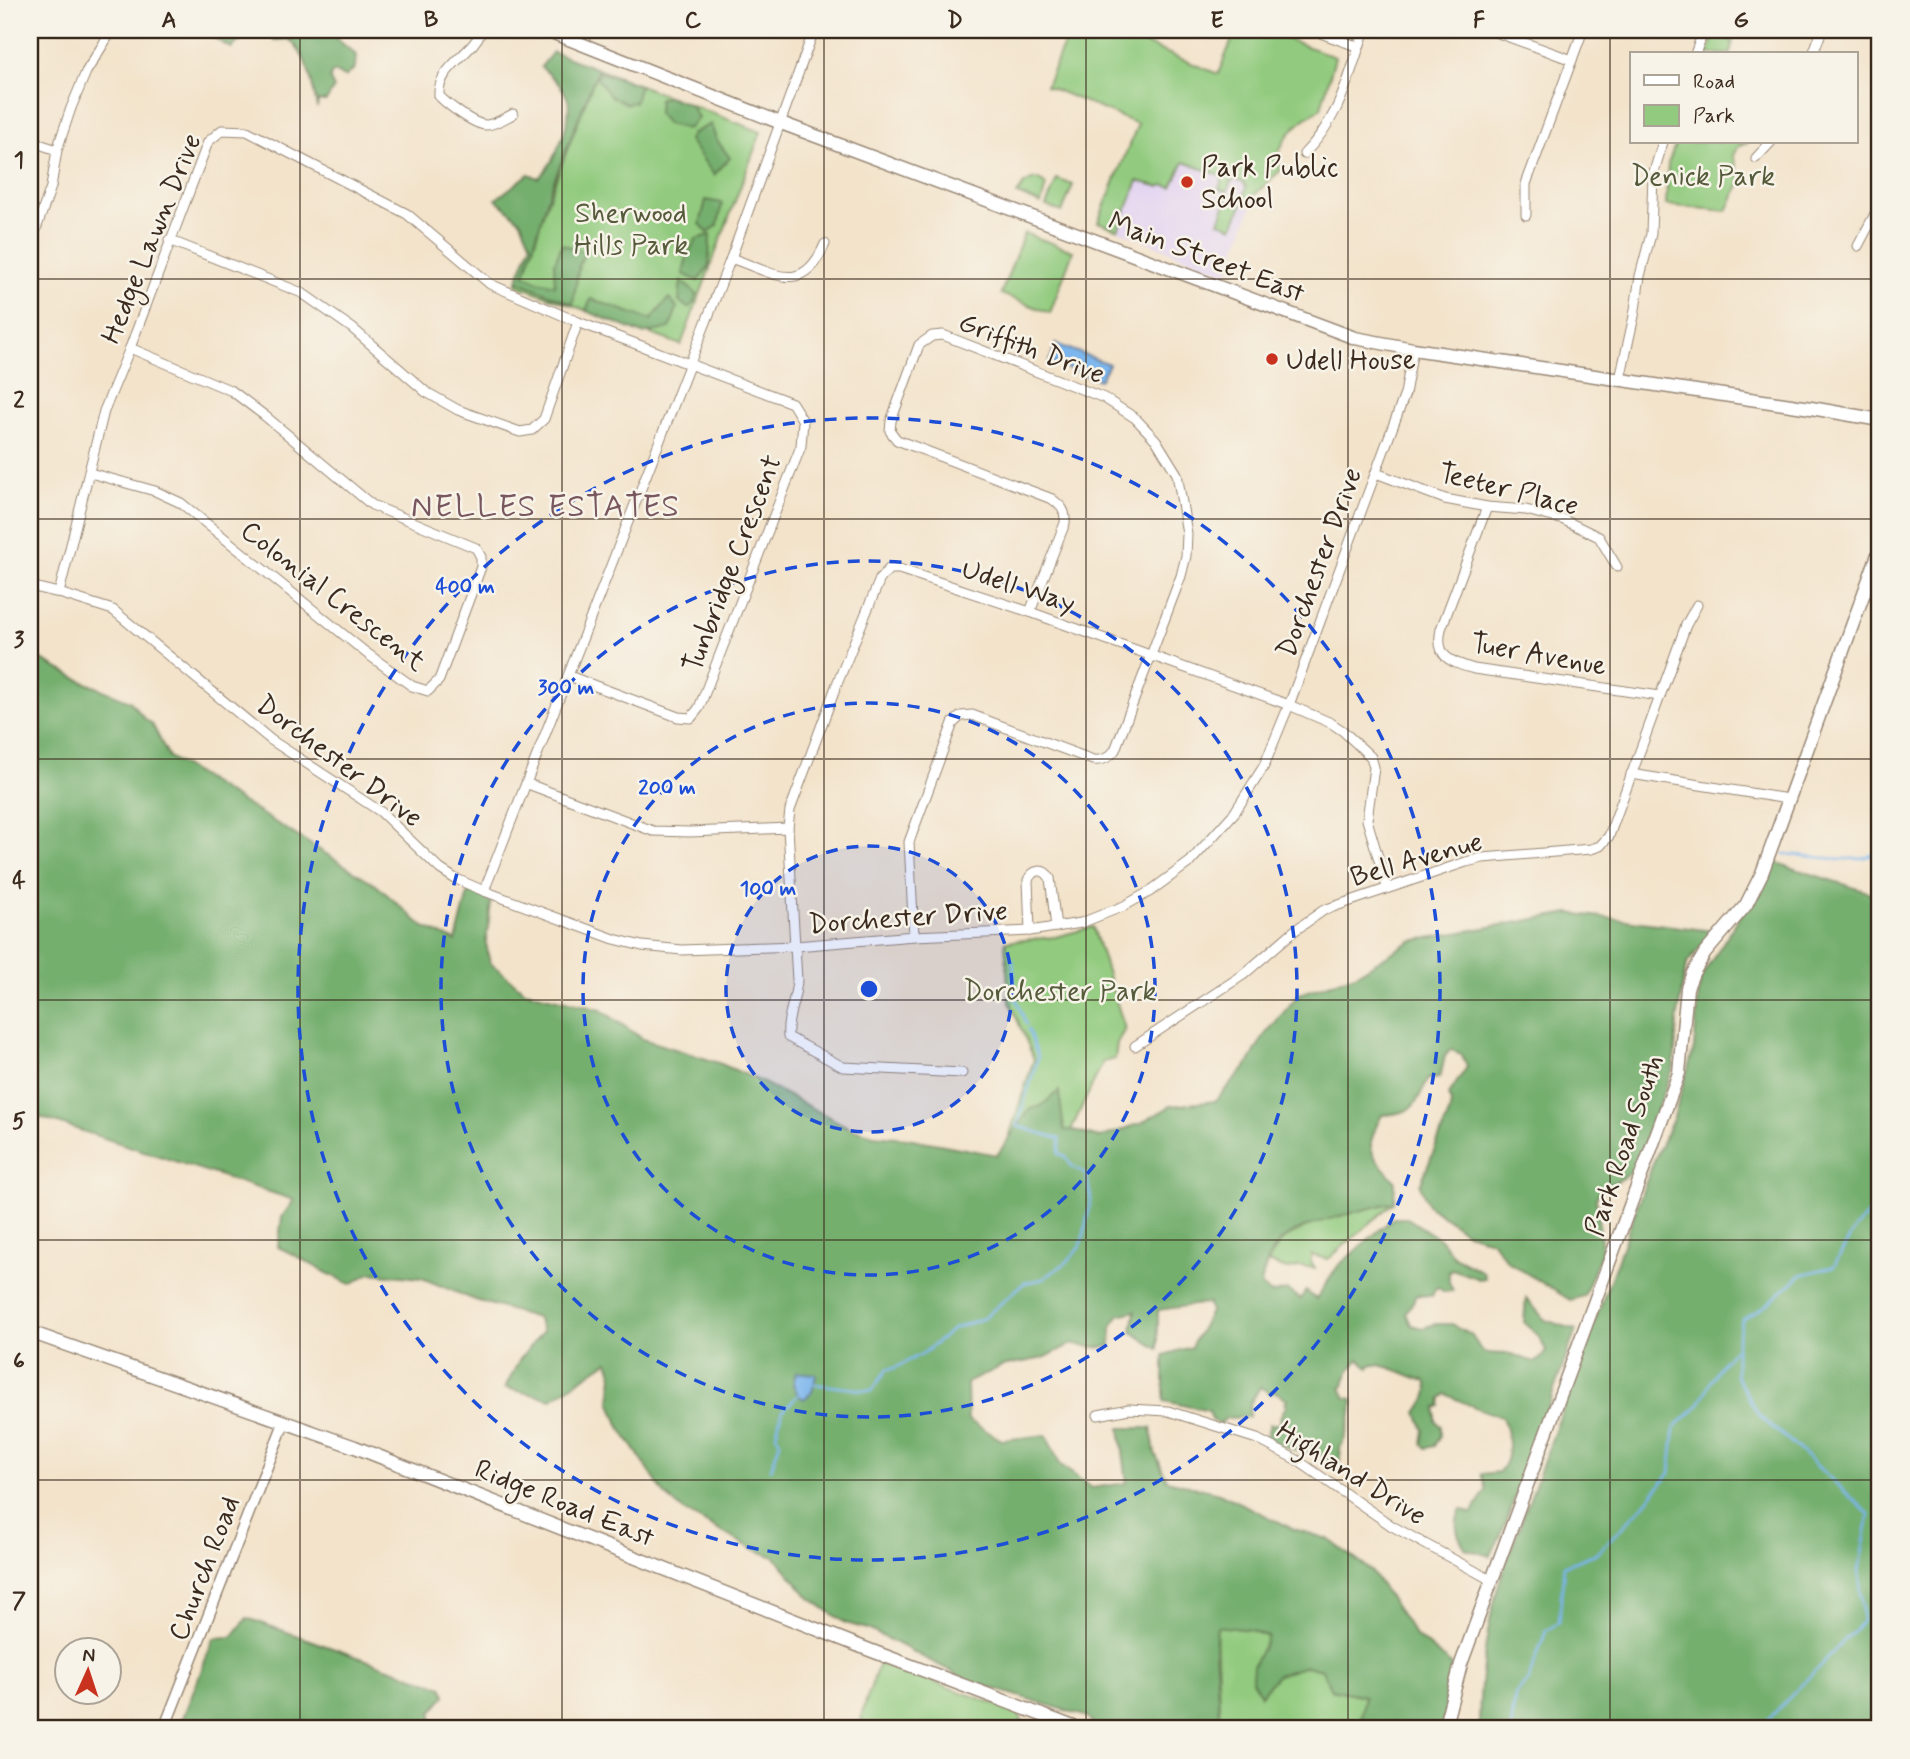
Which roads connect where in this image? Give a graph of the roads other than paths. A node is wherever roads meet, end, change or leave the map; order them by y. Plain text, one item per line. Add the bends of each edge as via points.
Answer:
1 (112, 30) edge
2 (482, 30) edge
3 (546, 30) edge
4 (814, 30) edge
5 (979, 30) edge
6 (1002, 30) edge
7 (1312, 30) edge
8 (1365, 30) edge
9 (1490, 30) edge
10 (1583, 30) edge
11 (1704, 30) edge
12 (1822, 30) edge
13 (1359, 47) junction
14 (1696, 52) edge
15 (1814, 52) edge
16 (1572, 60) junction
17 (513, 114) dead end
18 (781, 123) junction
19 (30, 141) edge
20 (1661, 144) edge
21 (1768, 144) edge
22 (57, 150) junction
23 (1304, 153) dead end
24 (1756, 158) dead end
25 (1880, 187) edge
26 (1879, 205) edge
27 (1526, 215) dead end
28 (169, 240) junction
29 (825, 244) dead end
30 (30, 246) edge
31 (1858, 246) dead end
32 (731, 258) junction
33 (578, 322) junction
34 (130, 348) junction
35 (1413, 349) junction
36 (690, 364) junction
37 (1620, 379) junction
38 (1880, 420) edge
39 (90, 473) junction
40 (1376, 473) junction
41 (1487, 508) junction
42 (1880, 550) edge
43 (1617, 567) dead end
44 (30, 586) edge
45 (59, 593) junction
46 (1697, 605) dead end
47 (1030, 611) junction
48 (1152, 654) junction
49 (569, 676) junction
50 (1660, 696) junction
51 (1289, 705) junction
52 (1631, 774) junction
53 (528, 784) junction
54 (1788, 799) junction
55 (788, 828) junction
56 (1387, 887) junction
57 (484, 891) junction
58 (1056, 927) junction
59 (1030, 931) junction
60 (914, 936) junction
61 (796, 946) junction
62 (1135, 1046) dead end
63 (962, 1073) dead end
64 (30, 1332) edge
65 (1098, 1415) dead end
66 (284, 1423) junction
67 (1493, 1581) junction
68 (164, 1729) edge
69 (1079, 1729) edge
70 (1444, 1729) edge

1 - 22 street via 86,72
2 - 17 street via 472,47 442,75 439,96 481,125
3 - 18 main road, Main Street East
4 - 18 street
5 - 6 street
7 - 13 street
8 - 13 street
9 - 16 street
10 - 16 street
11 - 14 street
12 - 15 street
13 - 23 street via 1338,107 1321,136
16 - 27 street via 1526,184
18 - 32 street
18 - 35 main road, Main Street East via 1355,338
19 - 22 street
20 - 37 street via 1653,175 1651,234
21 - 24 street
22 - 30 street via 51,187
25 - 26 street
26 - 31 street
28 - 33 street, Hedge Lawn Drive via 208,142 222,130 247,131 407,214 489,284
28 - 33 street via 302,293 352,328 426,392 458,410 520,432 532,430 544,419
28 - 34 street, Hedge Lawn Drive
29 - 32 street via 817,262 799,277
32 - 36 street
33 - 36 street, Hedge Lawn Drive
34 - 39 street, Hedge Lawn Drive via 104,411
34 - 39 street, Colonial Crescent via 232,391 372,505 476,548 481,567 439,680 428,691 412,685 181,503
35 - 37 main road, Main Street East
35 - 40 street, Dorchester Drive via 1405,394
36 - 49 street
36 - 49 street, Tunbridge Crescent via 792,403 803,421 801,446 699,708 691,718
37 - 38 main road, Main Street East
39 - 45 street, Hedge Lawn Drive
40 - 41 street, Teeter Place via 1445,499
40 - 51 street, Dorchester Drive
41 - 43 street, Teeter Place via 1526,510 1564,520 1599,537
41 - 50 street, Tuer Avenue via 1441,629 1438,642 1444,656 1474,669
42 - 54 main road, Park Road South
44 - 45 street, Dorchester Drive
45 - 57 street, Dorchester Drive via 113,610 271,740 381,812 440,869
46 - 50 street
47 - 48 street, Udell Way
47 - 48 street, Griffith Drive via 1065,523 1066,513 1060,505 897,440 890,430 919,345 932,336 943,335 1104,398 1135,418 1156,440 1177,474 1187,534 1181,576
47 - 55 street, Udell Way via 889,569 880,579 837,684 797,788
48 - 51 street, Udell Way
48 - 60 street via 1115,750 1106,759 1093,760 972,715 953,723 909,842
49 - 53 street
50 - 52 street
51 - 56 street, Udell Way via 1331,723 1371,757 1374,767 1367,820
51 - 58 street, Dorchester Drive via 1264,766 1235,812 1189,862 1124,906 1081,923
52 - 54 street
52 - 56 street, Bell Avenue via 1609,836 1601,846 1483,858
53 - 55 street via 653,831
53 - 57 street
54 - 67 main road, Park Road South via 1746,905 1705,953 1687,988 1679,1073
55 - 61 street, Udell Way
56 - 62 street, Bell Avenue via 1311,918 1243,975
57 - 61 street, Dorchester Drive via 642,946 682,950
58 - 59 street, Dorchester Drive
58 - 59 street via 1050,878 1038,871 1028,880
59 - 60 street, Dorchester Drive
60 - 61 street, Dorchester Drive
61 - 63 street, Udell Way via 797,988 786,1023 788,1037 844,1067
64 - 66 main road, Ridge Road East
65 - 67 street, Highland Drive via 1129,1409 1168,1411 1256,1439 1297,1460 1392,1527
66 - 68 street, Church Road
66 - 69 main road, Ridge Road East via 464,1488
67 - 70 main road, Park Road South via 1461,1664

